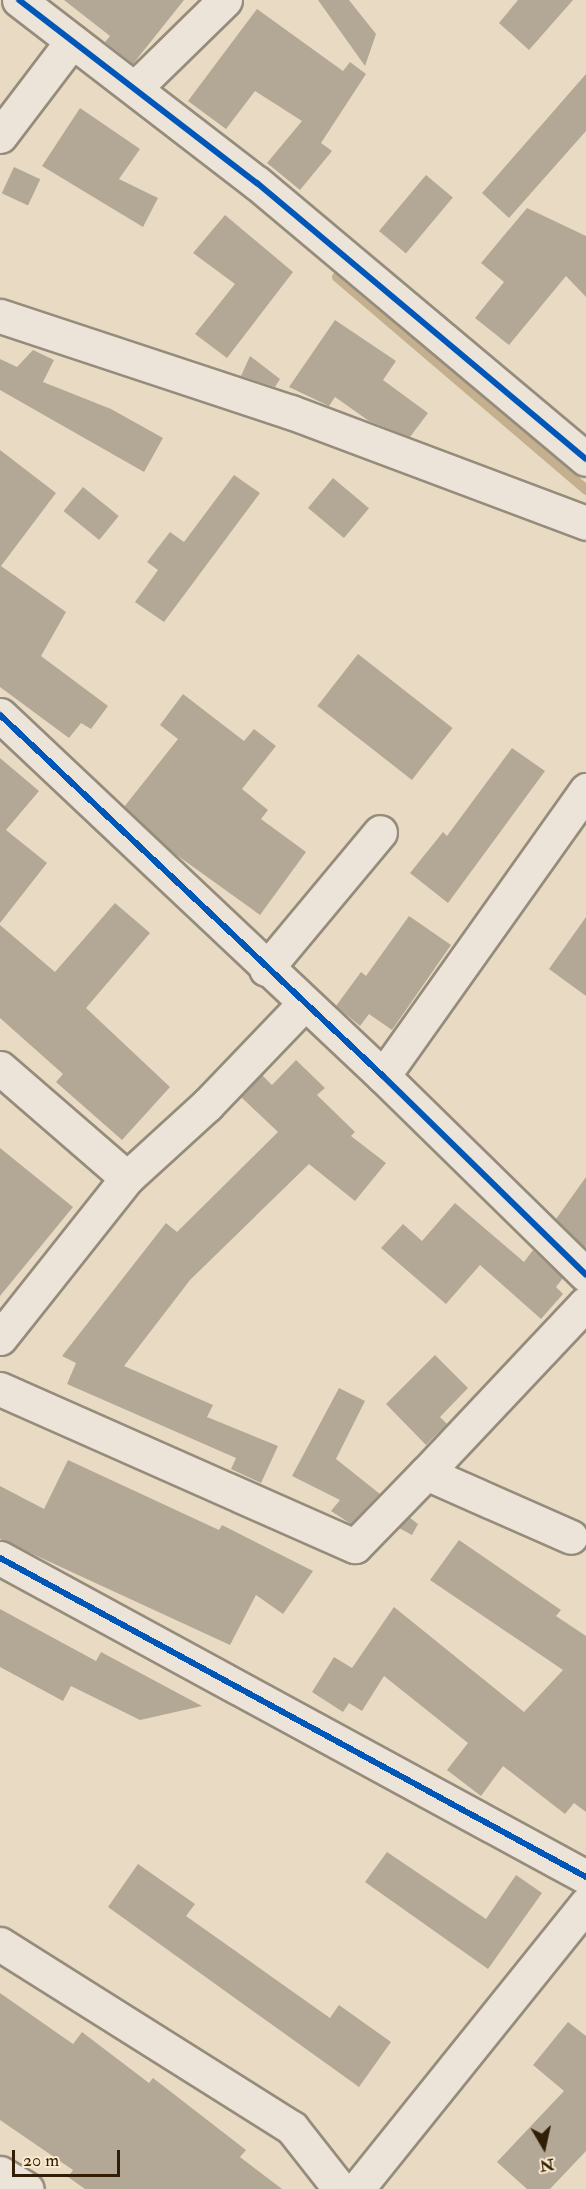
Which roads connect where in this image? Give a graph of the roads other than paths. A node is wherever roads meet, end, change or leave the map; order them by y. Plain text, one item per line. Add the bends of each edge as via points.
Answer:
1 (18, 0) edge
2 (225, 0) edge
3 (72, 41) junction
4 (135, 88) junction
5 (0, 136) edge
6 (0, 316) edge
7 (586, 459) edge
8 (586, 523) edge
9 (0, 715) edge
10 (586, 790) edge
11 (380, 832) dead end
12 (266, 969) junction
13 (304, 1004) junction
14 (0, 1068) edge
15 (383, 1076) junction
16 (127, 1178) junction
17 (586, 1275) edge
18 (586, 1303) edge
19 (3, 1330) edge
20 (0, 1389) edge
21 (426, 1473) junction
22 (571, 1538) dead end
23 (0, 1558) edge
24 (586, 1877) edge
25 (586, 1904) edge
26 (0, 1944) edge
27 (0, 2173) edge
28 (27, 2189) edge
29 (340, 2189) edge
30 (357, 2189) edge

1 - 3 street
2 - 4 street
3 - 4 street
3 - 5 street
4 - 7 street
6 - 8 street via 291,412
9 - 12 street
10 - 15 street
11 - 12 street
12 - 13 street
13 - 15 street
13 - 16 street via 207,1105
14 - 16 street
15 - 17 street
16 - 19 street
18 - 21 street
20 - 21 street via 355,1546
21 - 22 street
23 - 24 street
25 - 30 street
26 - 29 street via 292,2128
27 - 28 street

